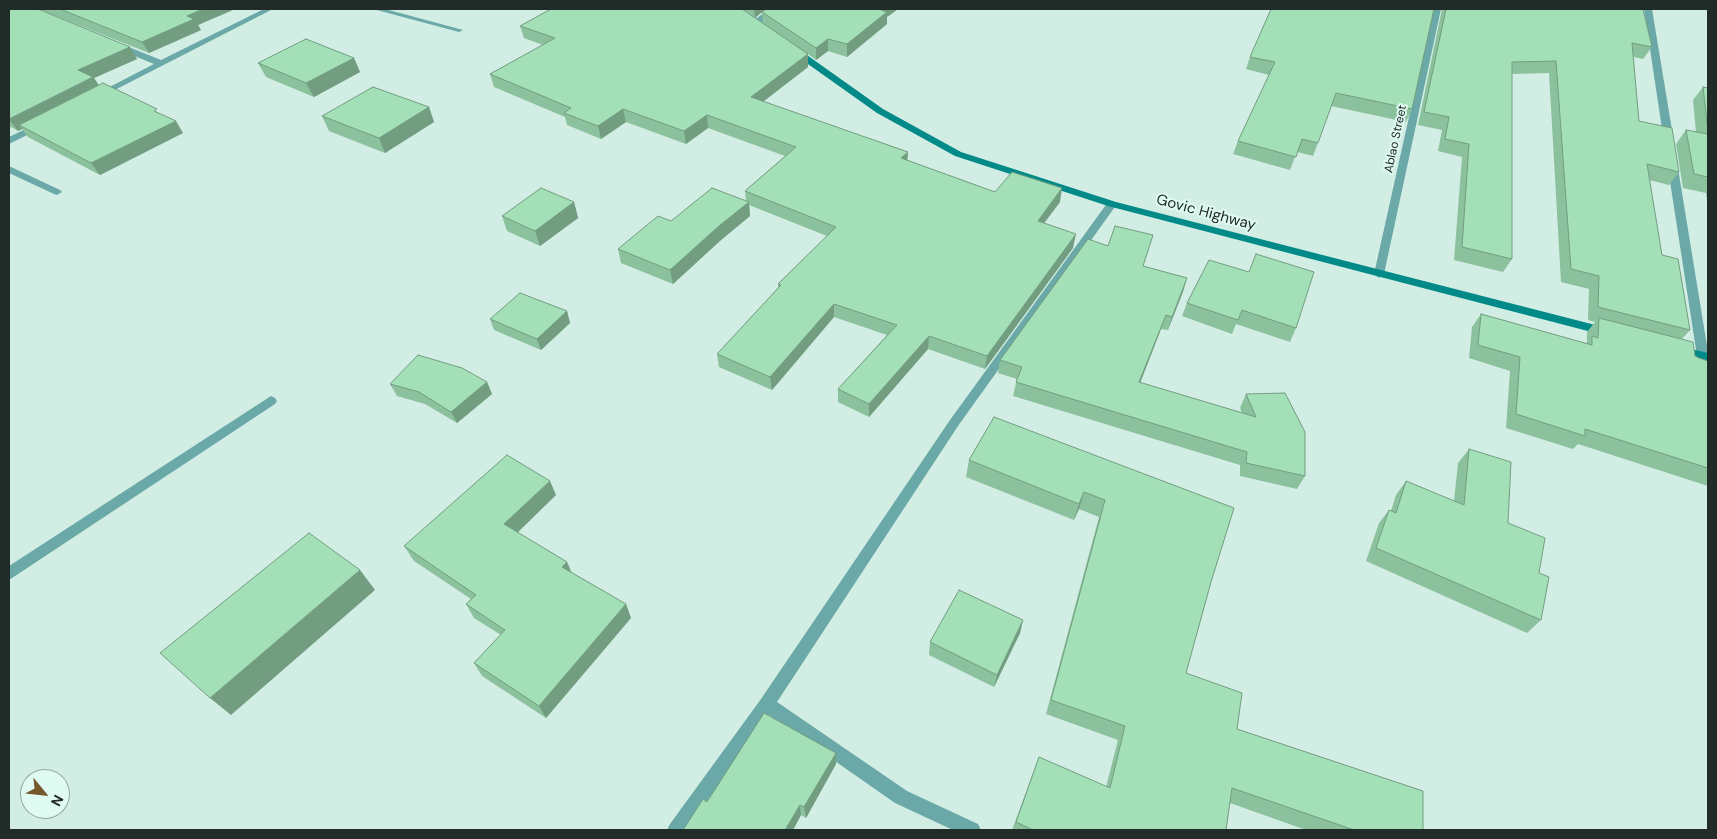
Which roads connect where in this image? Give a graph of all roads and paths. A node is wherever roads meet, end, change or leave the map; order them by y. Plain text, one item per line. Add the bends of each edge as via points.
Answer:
1 (270, 9) edge
2 (377, 9) edge
3 (774, 9) edge
4 (1437, 9) edge
5 (1648, 9) edge
6 (757, 23) edge
7 (459, 30) dead end
8 (107, 41) edge
9 (787, 45) edge
10 (160, 63) junction
11 (93, 98) edge
12 (51, 120) edge
13 (9, 141) edge
14 (9, 168) edge
15 (57, 192) dead end
16 (1112, 204) junction
17 (1379, 274) junction
18 (1617, 334) edge
19 (1664, 346) edge
20 (1705, 357) edge
21 (271, 401) dead end
22 (9, 574) edge
23 (767, 704) junction
24 (676, 830) edge
25 (972, 830) edge

1 - 10 street
2 - 7 street
3 - 6 street
4 - 17 street, Ablao Street
5 - 20 street
8 - 10 street
9 - 16 main road, Govic Highway via 880,112 958,154
10 - 11 street
12 - 13 street
14 - 15 street
16 - 17 main road, Govic Highway
16 - 23 street via 954,423
17 - 18 main road, Govic Highway
19 - 20 main road
21 - 22 street
23 - 24 street
23 - 25 street via 901,797

